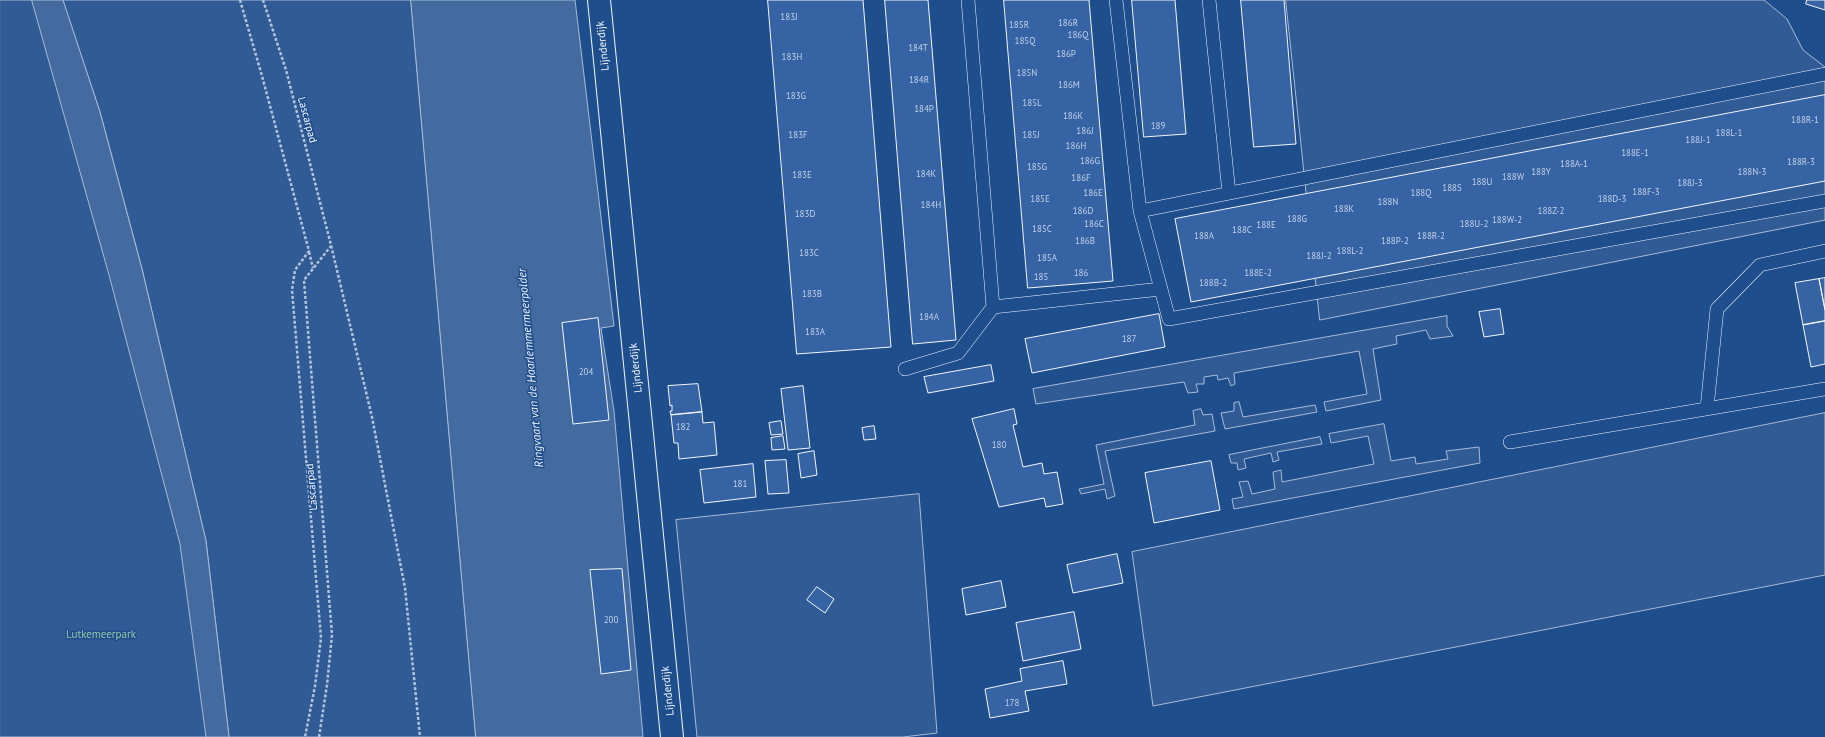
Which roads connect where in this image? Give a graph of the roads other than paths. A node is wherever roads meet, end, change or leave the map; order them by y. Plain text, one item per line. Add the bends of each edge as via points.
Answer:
1 (599, 0) edge
2 (968, 0) edge
3 (1116, 0) edge
4 (1209, 0) edge
5 (1825, 74) edge
6 (1229, 193) junction
7 (1825, 201) edge
8 (1140, 211) junction
9 (1825, 251) edge
10 (1161, 289) junction
11 (993, 307) junction
12 (905, 369) dead end
13 (1825, 389) edge
14 (1707, 408) junction
15 (1510, 442) dead end
16 (672, 737) edge

1 - 16 street, Lijnderdijk
2 - 11 lane
3 - 8 lane
4 - 6 lane
5 - 6 lane
6 - 8 lane
7 - 10 lane via 1169,319
8 - 10 lane
9 - 14 lane via 1760,265 1717,309
10 - 11 lane
11 - 12 lane via 958,353
13 - 14 lane
14 - 15 lane

